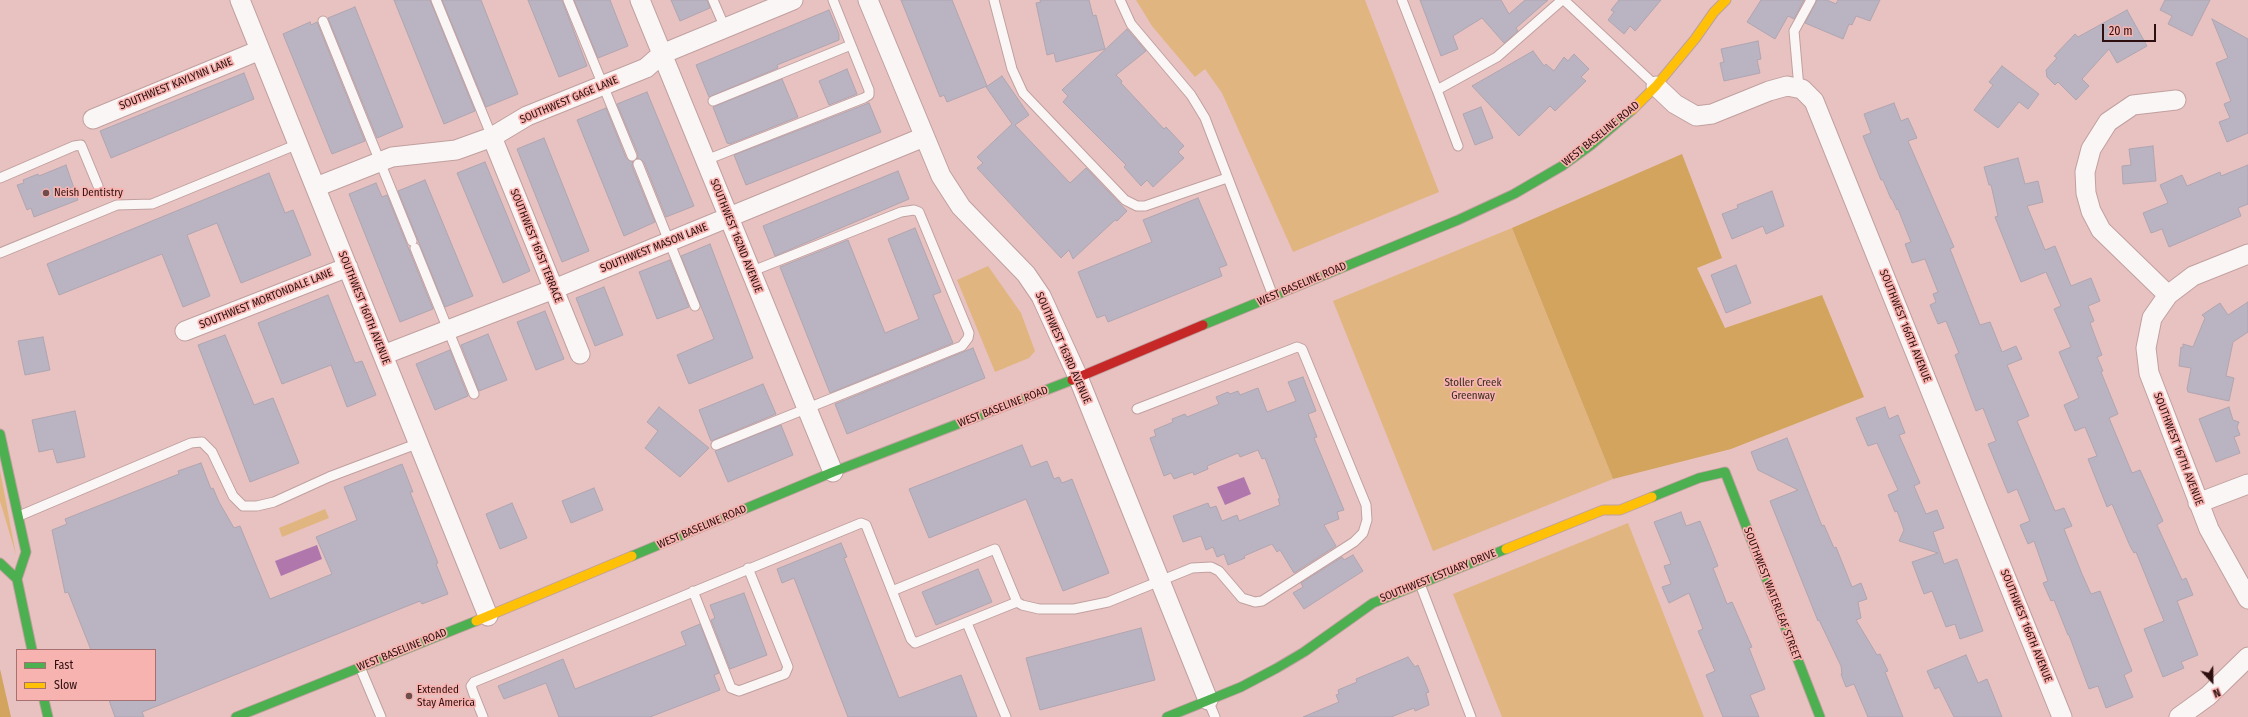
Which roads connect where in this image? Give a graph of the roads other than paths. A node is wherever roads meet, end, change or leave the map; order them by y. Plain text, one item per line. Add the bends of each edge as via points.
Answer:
1 (240, 0) edge
2 (436, 0) edge
3 (568, 0) edge
4 (640, 0) edge
5 (713, 0) edge
6 (793, 0) edge
7 (833, 0) edge
8 (868, 0) edge
9 (994, 0) edge
10 (1120, 0) edge
11 (1402, 0) edge
12 (1563, 0) edge
13 (1716, 0) edge
14 (1726, 0) edge
15 (1811, 0) edge
16 (1714, 12) junction
17 (323, 21) dead end
18 (725, 28) junction
19 (851, 45) junction
20 (260, 50) junction
21 (662, 54) junction
22 (603, 86) junction
23 (1656, 86) junction
24 (1799, 88) junction
25 (1437, 90) junction
26 (2176, 100) dead end
27 (713, 101) dead end
28 (93, 119) dead end
29 (492, 137) junction
30 (924, 137) junction
31 (298, 144) junction
32 (1458, 146) dead end
33 (632, 156) dead end
34 (706, 160) junction
35 (380, 161) junction
36 (638, 164) dead end
37 (0, 178) edge
38 (1227, 178) junction
39 (98, 186) dead end
40 (316, 187) junction
41 (729, 217) junction
42 (669, 241) junction
43 (0, 253) edge
44 (2248, 254) edge
45 (348, 267) junction
46 (750, 272) junction
47 (554, 289) junction
48 (2168, 295) junction
49 (1273, 296) junction
50 (695, 306) dead end
51 (448, 330) junction
52 (185, 332) dead end
53 (580, 354) dead end
54 (383, 356) junction
55 (1078, 378) junction
56 (474, 394) dead end
57 (806, 409) junction
58 (1137, 409) dead end
59 (0, 434) edge
60 (419, 443) junction
61 (716, 445) dead end
62 (833, 472) junction
63 (1725, 472) joint
64 (2248, 484) edge
65 (2198, 503) junction
66 (18, 516) junction
67 (0, 563) edge
68 (748, 568) junction
69 (17, 579) junction
70 (1160, 580) junction
71 (1419, 583) junction
72 (693, 591) junction
73 (892, 591) junction
74 (2248, 599) edge
75 (1017, 602) junction
76 (488, 616) junction
77 (967, 623) junction
78 (32, 649) edge
79 (2248, 657) edge
80 (360, 667) junction
81 (44, 701) edge
82 (1211, 709) edge
83 (48, 717) edge
84 (236, 717) edge
85 (381, 717) edge
86 (483, 717) edge
87 (1006, 717) edge
88 (1167, 717) edge
89 (1471, 717) edge
90 (1820, 717) edge
91 (2062, 717) edge
92 (2179, 717) edge

1 - 20 street, SOUTHWEST 160TH AVENUE
2 - 29 lane
3 - 22 lane
4 - 21 street, SOUTHWEST 162ND AVENUE
5 - 18 lane
6 - 18 street, SOUTHWEST GAGE LANE
7 - 19 lane
8 - 30 street, SOUTHWEST 163RD AVENUE
9 - 38 lane via 1012,69 1023,92 1125,200 1137,206 1145,206
10 - 38 lane via 1131,24 1191,95 1205,118
11 - 25 lane
12 - 23 lane
12 - 25 lane via 1497,56
13 - 16 street, WEST BASELINE ROAD
14 - 16 street, WEST BASELINE ROAD
15 - 24 lane via 1794,31
16 - 23 street, WEST BASELINE ROAD
17 - 35 lane
18 - 21 street, SOUTHWEST GAGE LANE
19 - 27 lane
19 - 34 lane via 869,95
20 - 28 street, SOUTHWEST KAYLYNN LANE
20 - 31 street, SOUTHWEST 160TH AVENUE
21 - 22 street, SOUTHWEST GAGE LANE via 646,68
21 - 34 street, SOUTHWEST 162ND AVENUE
22 - 29 street, SOUTHWEST GAGE LANE via 527,116
22 - 33 lane
23 - 24 street via 1687,112 1703,116 1778,88
23 - 49 street, WEST BASELINE ROAD via 1591,145 1562,166 1520,190 1458,220
24 - 91 street, SOUTHWEST 166TH AVENUE via 1809,94 1814,101
25 - 32 lane
26 - 48 street via 2133,105 2108,122 2090,149 2085,172 2091,211 2101,230
29 - 35 street, SOUTHWEST GAGE LANE via 456,150 412,154
29 - 47 street, SOUTHWEST 161ST TERRACE
30 - 41 street, SOUTHWEST MASON LANE
30 - 55 street, SOUTHWEST 163RD AVENUE via 941,176 961,207 1026,274 1041,296
31 - 40 street, SOUTHWEST 160TH AVENUE
31 - 43 lane via 152,204 117,206
34 - 41 street, SOUTHWEST 162ND AVENUE
35 - 40 street, SOUTHWEST GAGE LANE
35 - 51 lane
36 - 42 lane
37 - 39 lane via 81,145
38 - 49 lane
40 - 45 street, SOUTHWEST 160TH AVENUE
41 - 42 street, SOUTHWEST MASON LANE
41 - 46 street, SOUTHWEST 162ND AVENUE
42 - 47 street, SOUTHWEST MASON LANE
42 - 50 lane
44 - 48 street, SOUTHWEST 167TH AVENUE via 2193,276
45 - 52 street, SOUTHWEST MORTONDALE LANE
45 - 54 street, SOUTHWEST 160TH AVENUE
46 - 57 street, SOUTHWEST 162ND AVENUE
46 - 57 lane via 900,212 914,210 919,212 969,333 966,343 962,346
47 - 51 street, SOUTHWEST MASON LANE
47 - 53 street, SOUTHWEST 161ST TERRACE
48 - 65 street, SOUTHWEST 167TH AVENUE via 2152,318 2146,348 2149,374
49 - 55 street, WEST BASELINE ROAD
51 - 54 street, SOUTHWEST MASON LANE
51 - 56 lane
54 - 60 street, SOUTHWEST 160TH AVENUE
55 - 62 street, WEST BASELINE ROAD
55 - 70 street, SOUTHWEST 163RD AVENUE
57 - 61 lane
57 - 62 street, SOUTHWEST 162ND AVENUE
58 - 70 lane via 1292,349 1302,349 1368,511 1359,538 1262,600 1255,602 1242,598 1224,575 1211,568 1192,568
59 - 66 street
60 - 66 lane via 329,477 274,502 257,506 243,506 233,496 212,452 202,442 191,443
60 - 76 street, SOUTHWEST 160TH AVENUE
62 - 76 street, WEST BASELINE ROAD
63 - 71 street, SOUTHWEST ESTUARY DRIVE via 1699,478 1620,510 1603,510
63 - 90 street, SOUTHWEST WATERLEAF STREET
64 - 65 street
65 - 74 street, SOUTHWEST 167TH AVENUE via 2209,529
66 - 69 street via 26,552
67 - 69 street
68 - 72 lane
68 - 72 lane via 788,667 785,674 739,691 731,688
68 - 73 lane via 864,522
69 - 78 street
70 - 75 lane via 1108,602 1074,609 1039,609
70 - 82 street, SOUTHWEST 163RD AVENUE
71 - 82 street, SOUTHWEST ESTUARY DRIVE via 1373,603 1304,652
71 - 89 lane
72 - 86 lane via 474,682 471,686
73 - 75 lane via 995,550
73 - 77 lane via 911,639 915,643
75 - 77 lane
76 - 80 street, WEST BASELINE ROAD
77 - 87 lane
79 - 92 street via 2208,696
80 - 84 street, WEST BASELINE ROAD
80 - 85 lane
81 - 83 street
82 - 88 street, SOUTHWEST ESTUARY DRIVE

